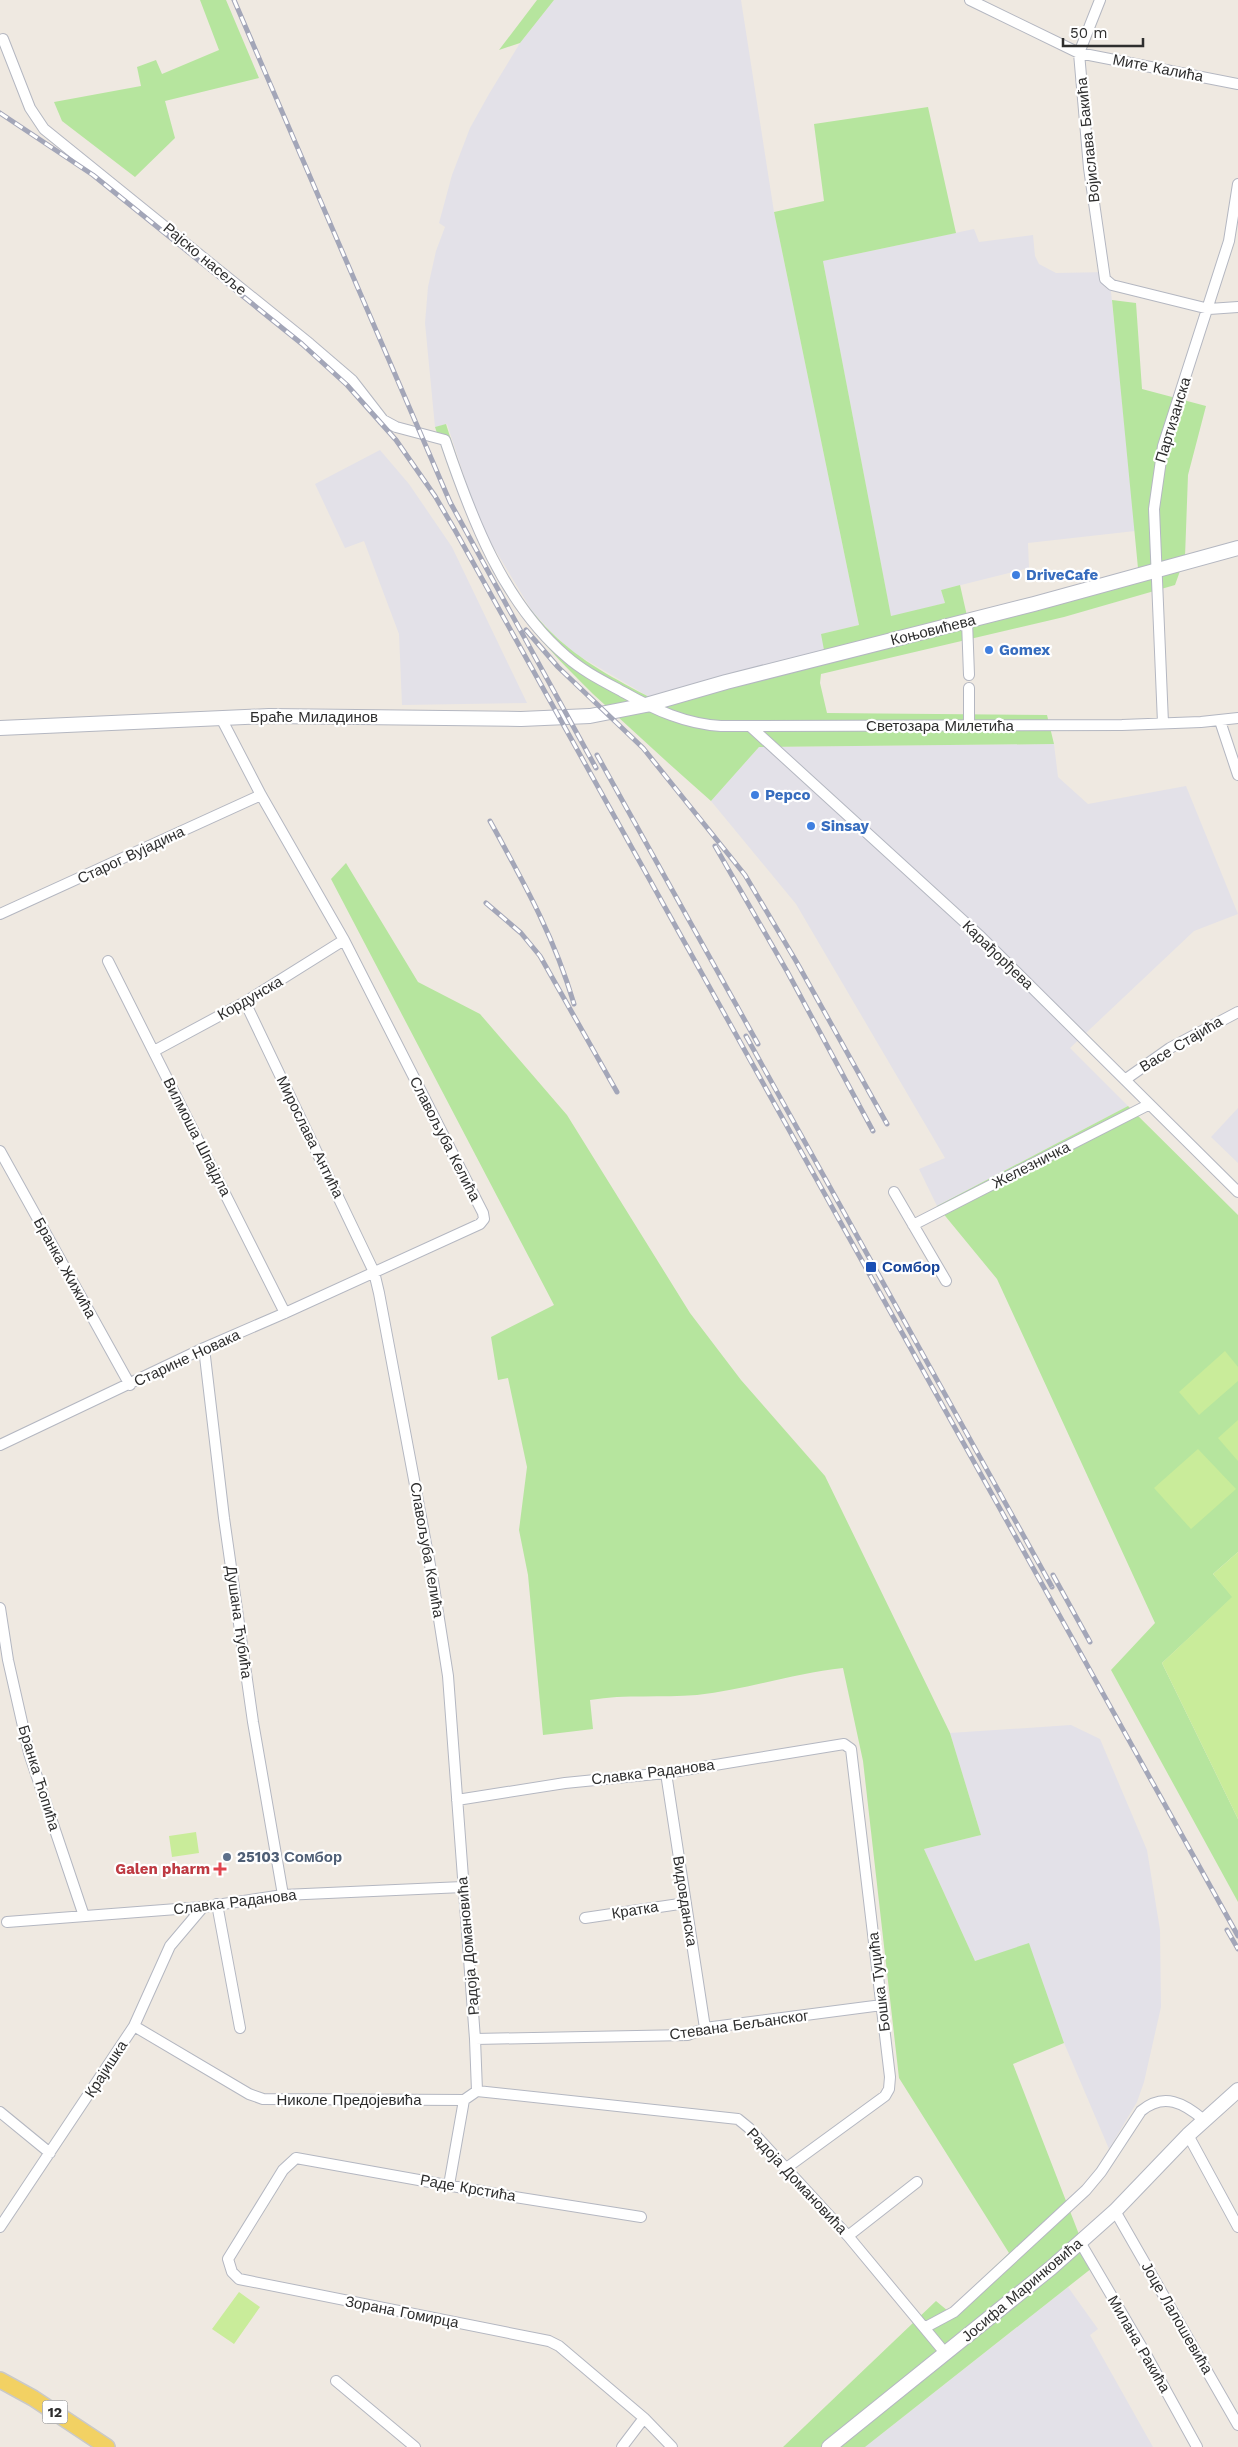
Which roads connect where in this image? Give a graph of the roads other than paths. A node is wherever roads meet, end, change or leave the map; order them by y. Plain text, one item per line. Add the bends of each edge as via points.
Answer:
1 (970, 0) edge
2 (1100, 0) edge
3 (3, 39) dead end
4 (1080, 54) junction
5 (1238, 84) edge
6 (1238, 184) edge
7 (1234, 239) edge
8 (1238, 308) edge
9 (1209, 309) junction
10 (445, 440) joint
11 (1238, 548) edge
12 (1156, 570) junction
13 (967, 621) junction
14 (969, 675) dead end
15 (969, 688) dead end
16 (646, 705) junction
17 (627, 709) joint
18 (221, 718) junction
19 (1238, 718) edge
20 (1220, 721) junction
21 (1163, 723) junction
22 (751, 726) junction
23 (969, 726) junction
24 (0, 728) edge
25 (1238, 775) edge
26 (261, 795) junction
27 (0, 914) edge
28 (344, 940) junction
29 (108, 961) dead end
30 (245, 1002) junction
31 (1238, 1012) edge
32 (154, 1051) junction
33 (1126, 1079) junction
34 (1148, 1105) junction
35 (1, 1157) edge
36 (894, 1192) dead end
37 (1238, 1192) edge
38 (914, 1225) junction
39 (374, 1272) junction
40 (946, 1281) dead end
41 (286, 1313) junction
42 (204, 1348) junction
43 (130, 1385) junction
44 (0, 1445) edge
45 (0, 1608) edge
46 (848, 1746) joint
47 (666, 1773) junction
48 (458, 1800) junction
49 (463, 1886) junction
50 (283, 1895) junction
51 (686, 1903) junction
52 (217, 1904) junction
53 (203, 1907) junction
54 (84, 1916) junction
55 (584, 1918) dead end
56 (7, 1922) dead end
57 (882, 2005) junction
58 (134, 2026) junction
59 (240, 2028) dead end
60 (706, 2028) junction
61 (476, 2039) junction
62 (1238, 2090) edge
63 (477, 2091) junction
64 (464, 2100) junction
65 (0, 2112) edge
66 (1204, 2120) junction
67 (1188, 2135) junction
68 (50, 2154) junction
69 (296, 2158) joint
70 (785, 2170) junction
71 (917, 2182) dead end
72 (448, 2185) junction
73 (1115, 2211) junction
74 (641, 2217) dead end
75 (0, 2227) edge
76 (1238, 2228) edge
77 (848, 2236) junction
78 (1080, 2242) junction
79 (926, 2327) junction
80 (946, 2354) junction
81 (0, 2380) edge
82 (336, 2381) dead end
83 (644, 2418) junction
84 (1238, 2425) edge
85 (107, 2447) edge
86 (415, 2447) edge
87 (622, 2447) edge
88 (672, 2447) edge
89 (829, 2447) edge
90 (1197, 2447) edge

1 - 4 street, Мите Калића
2 - 4 street, Војислава Бакића
3 - 10 street, Рајско насеље via 30,108 44,129 352,380 383,420 396,427
4 - 5 street, Мите Калића
4 - 9 street, Војислава Бакића via 1102,274 1112,286
6 - 7 street, Партизанска
7 - 9 street, Партизанска
8 - 9 street
9 - 12 street, Партизанска via 1158,468 1154,509
10 - 16 street, Светозара Милетића via 472,514 493,558 538,629 582,669
11 - 12 main road, Коњовићева
12 - 13 main road, Коњовићева
12 - 21 street, Партизанска
13 - 14 street
13 - 16 main road, Коњовићева
15 - 23 street
16 - 17 main road, Коњовићева
16 - 22 street, Светозара Милетића via 697,725
17 - 18 main road, Браће Миладинов via 575,718
18 - 24 main road, Браће Миладинов
18 - 26 street, Славољуба Келића
19 - 20 street, Светозара Милетића
20 - 21 street, Светозара Милетића
20 - 25 street
21 - 23 street, Светозара Милетића
22 - 23 street, Светозара Милетића
22 - 33 street, Карађорђева via 980,937
26 - 27 street, Старог Вујадина
26 - 28 street, Славољуба Келића
28 - 30 street, Кордунска
28 - 39 street, Славољуба Келића via 484,1219 480,1224
29 - 32 street, Вилмоша Шпајдла
30 - 32 street, Кордунска
30 - 39 street, Мирослава Антића
31 - 33 street, Васе Стајића via 1170,1048
32 - 41 street, Вилмоша Шпајдла
33 - 34 street, Карађорђева
34 - 37 street, Карађорђева
34 - 38 street, Железничка
35 - 43 street, Бранка Жижића
36 - 38 street
38 - 40 street
39 - 41 street, Старине Новака
39 - 48 street, Славољуба Келића via 435,1590 448,1676
41 - 42 street, Старине Новака
42 - 43 street, Старине Новака
42 - 50 street, Душана Ћубића via 253,1722
43 - 44 street, Старине Новака
45 - 54 street, Бранка Ћопића via 29,1753
46 - 47 street, Славка Раданова
46 - 57 street, Бошка Туцића via 853,1756
47 - 48 street, Славка Раданова via 565,1783
47 - 51 street, Видовданска
48 - 49 street, Радоја Домановића
49 - 50 street, Славка Раданова
49 - 61 street, Радоја Домановића
50 - 52 street, Славка Раданова
51 - 55 street, Кратка
51 - 60 street, Видовданска
52 - 53 street, Славка Раданова
52 - 59 street
53 - 54 street, Славка Раданова
53 - 58 street, Крајишка via 170,1946
54 - 56 street, Славка Раданова
57 - 60 street, Стевана Бељанског
57 - 70 street, Бошка Туцића via 890,2077 885,2096
58 - 64 street, Николе Предојевића via 249,2094 263,2099
58 - 68 street, Крајишка
60 - 61 street, Стевана Бељанског via 688,2036
61 - 63 street, Радоја Домановића
62 - 66 main road, Јосифа Маринковића
63 - 64 street
63 - 70 street, Радоја Домановића via 738,2119
64 - 72 street
65 - 68 street
66 - 67 main road, Јосифа Маринковића
66 - 79 street, Јосифа Маринковића via 1172,2100 1150,2104 1141,2111 1086,2190 954,2312
67 - 73 main road, Јосифа Маринковића
67 - 76 street
68 - 75 street, Крајишка
69 - 72 street, Раде Крстића
69 - 83 street, Зорана Гомирца via 283,2170 228,2258 232,2272 239,2279 549,2341
70 - 77 street, Радоја Домановића
71 - 77 street
72 - 74 street, Раде Крстића
73 - 78 main road, Јосифа Маринковића
73 - 84 street, Јоце Лалошевића
77 - 79 street, Радоја Домановића
78 - 80 main road, Јосифа Маринковића
78 - 90 street, Милана Ракића
79 - 80 street, Радоја Домановића
80 - 89 main road, Јосифа Маринковића
81 - 85 main road, 12
82 - 86 street
83 - 87 street
83 - 88 street, Зорана Гомирца

